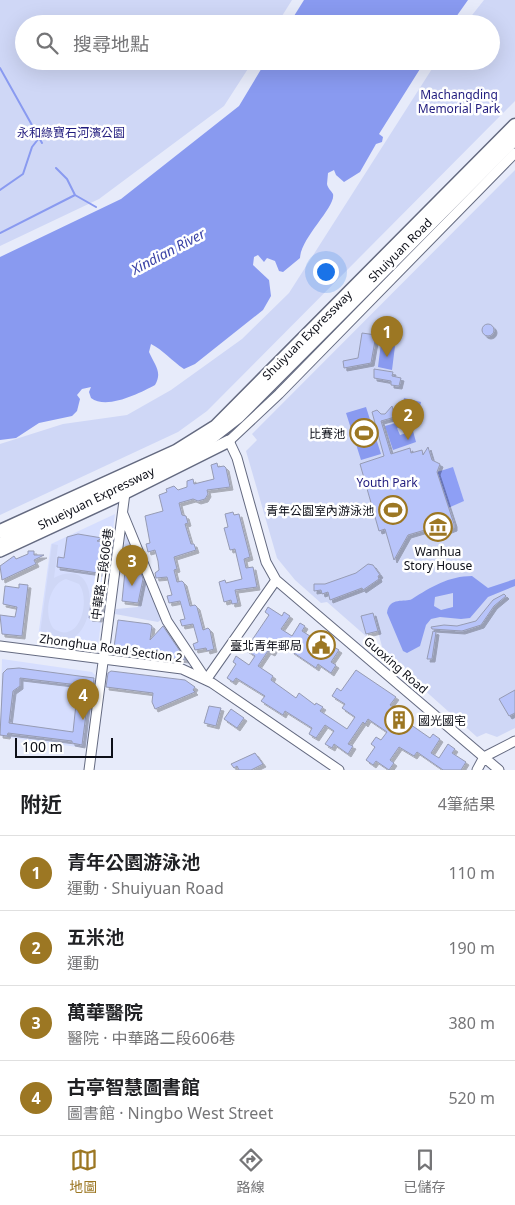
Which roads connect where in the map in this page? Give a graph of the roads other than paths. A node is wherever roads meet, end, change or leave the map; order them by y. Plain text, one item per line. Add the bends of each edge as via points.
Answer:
1 (515, 125) edge
2 (515, 138) edge
3 (515, 153) edge
4 (229, 441) junction
5 (125, 493) junction
6 (68, 500) junction
7 (123, 513) junction
8 (0, 531) edge
9 (0, 538) edge
10 (0, 544) edge
11 (0, 551) edge
12 (276, 580) junction
13 (0, 646) edge
14 (103, 659) junction
15 (206, 680) junction
16 (515, 741) edge
17 (484, 757) junction
18 (90, 770) edge
19 (339, 770) edge
20 (477, 770) edge
21 (499, 770) edge

1 - 6 highway, Shuiyuan Expressway via 216,426 176,451
2 - 10 highway, Shuiyuan Expressway via 238,417 193,452
3 - 4 street, Shuiyuan Road
4 - 5 main road, Shuiyuan Road
4 - 12 street, Guoxing Road via 237,458 266,562
5 - 7 street, 中華路二段606巷
5 - 11 main road, Shuiyuan Road
6 - 8 highway, Shuiyuan Expressway
6 - 9 highway, Shuiyuan Expressway
7 - 14 street, 中華路二段606巷
7 - 15 street via 167,621
12 - 15 street
12 - 17 street, Guoxing Road
13 - 14 street, Zhonghua Road Section 2
14 - 15 street, Zhonghua Road Section 2 via 182,669
14 - 18 street, 中華路二段606巷
15 - 19 street, Zhonghua Road Section 2
16 - 17 street
17 - 20 street
17 - 21 street, Guoxing Road

